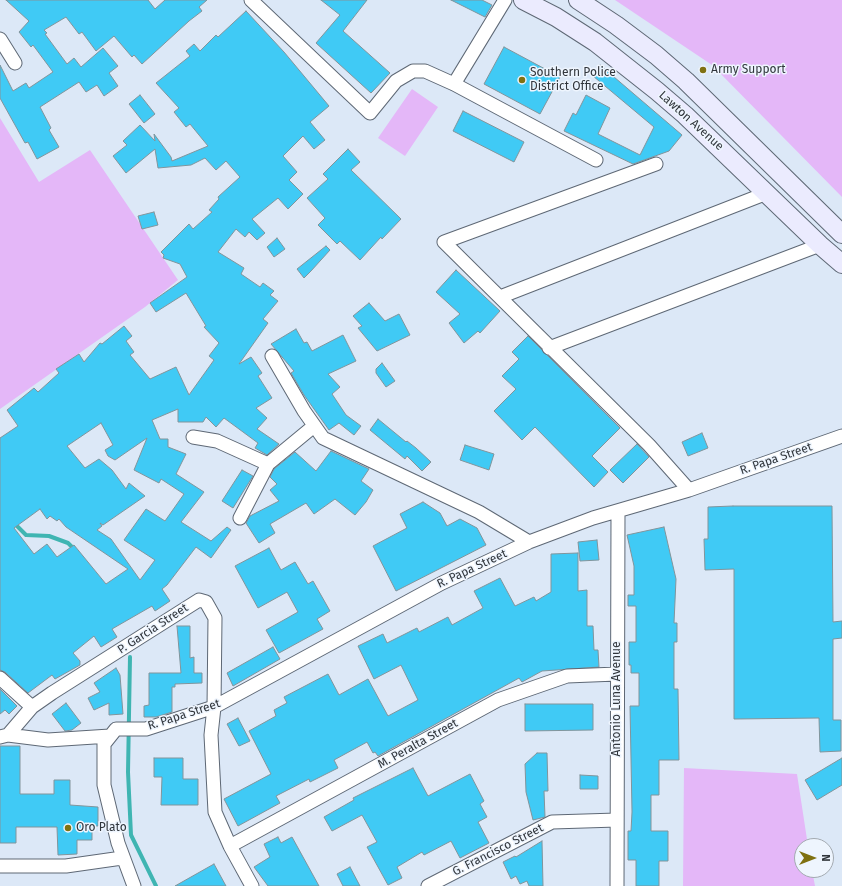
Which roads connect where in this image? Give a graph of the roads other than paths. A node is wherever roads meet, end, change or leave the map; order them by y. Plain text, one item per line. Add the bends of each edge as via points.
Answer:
1 (251, 0) edge
2 (505, 0) edge
3 (523, 0) edge
4 (578, 0) edge
5 (0, 39) edge
6 (15, 63) dead end
7 (454, 84) junction
8 (596, 160) dead end
9 (656, 164) dead end
10 (767, 193) junction
11 (842, 234) edge
12 (820, 244) junction
13 (842, 264) edge
14 (500, 297) junction
15 (549, 348) junction
16 (272, 356) dead end
17 (314, 426) junction
18 (842, 436) edge
19 (193, 437) dead end
20 (268, 464) junction
21 (689, 490) junction
22 (618, 512) junction
23 (240, 518) dead end
24 (529, 542) junction
25 (617, 674) junction
26 (0, 678) edge
27 (32, 707) junction
28 (214, 707) junction
29 (113, 732) junction
30 (4, 736) edge
31 (617, 820) junction
32 (230, 846) junction
33 (122, 858) junction
34 (0, 866) edge
35 (134, 886) edge
36 (252, 886) edge
37 (428, 886) edge
38 (617, 886) edge

1 - 7 street via 370,113 396,81 413,71 425,72
2 - 7 street
3 - 10 main road, Lawton Avenue via 556,17 628,67 685,115
4 - 11 main road, Lawton Avenue via 656,55 686,81
5 - 6 street
7 - 8 street
9 - 14 street via 444,242
10 - 12 main road, Lawton Avenue
10 - 14 street
12 - 13 main road, Lawton Avenue
12 - 15 street
14 - 15 street
15 - 21 street via 650,445
16 - 17 street
17 - 20 street
17 - 24 street via 323,438 479,512
18 - 21 street, R. Papa Street
19 - 20 street via 217,440
20 - 23 street
21 - 22 street, R. Papa Street
22 - 24 street, R. Papa Street via 593,518
22 - 25 street, Antonio Luna Avenue
24 - 28 street, R. Papa Street via 442,583
25 - 31 street, Antonio Luna Avenue
25 - 32 street, M. Peralta Street via 567,676 498,700
26 - 27 street
27 - 28 street, P. Garcia Street via 199,600 206,602 215,618
27 - 30 street, P. Garcia Street
28 - 29 street, R. Papa Street via 146,729
28 - 32 street, P. Garcia Street via 211,736 215,812
29 - 30 street, R. Papa Street via 48,740
29 - 33 street via 104,744 104,785
31 - 37 street, G. Francisco Street via 552,822
31 - 38 street, Antonio Luna Avenue
32 - 36 street, P. Garcia Street
33 - 34 street via 66,866
33 - 35 street

